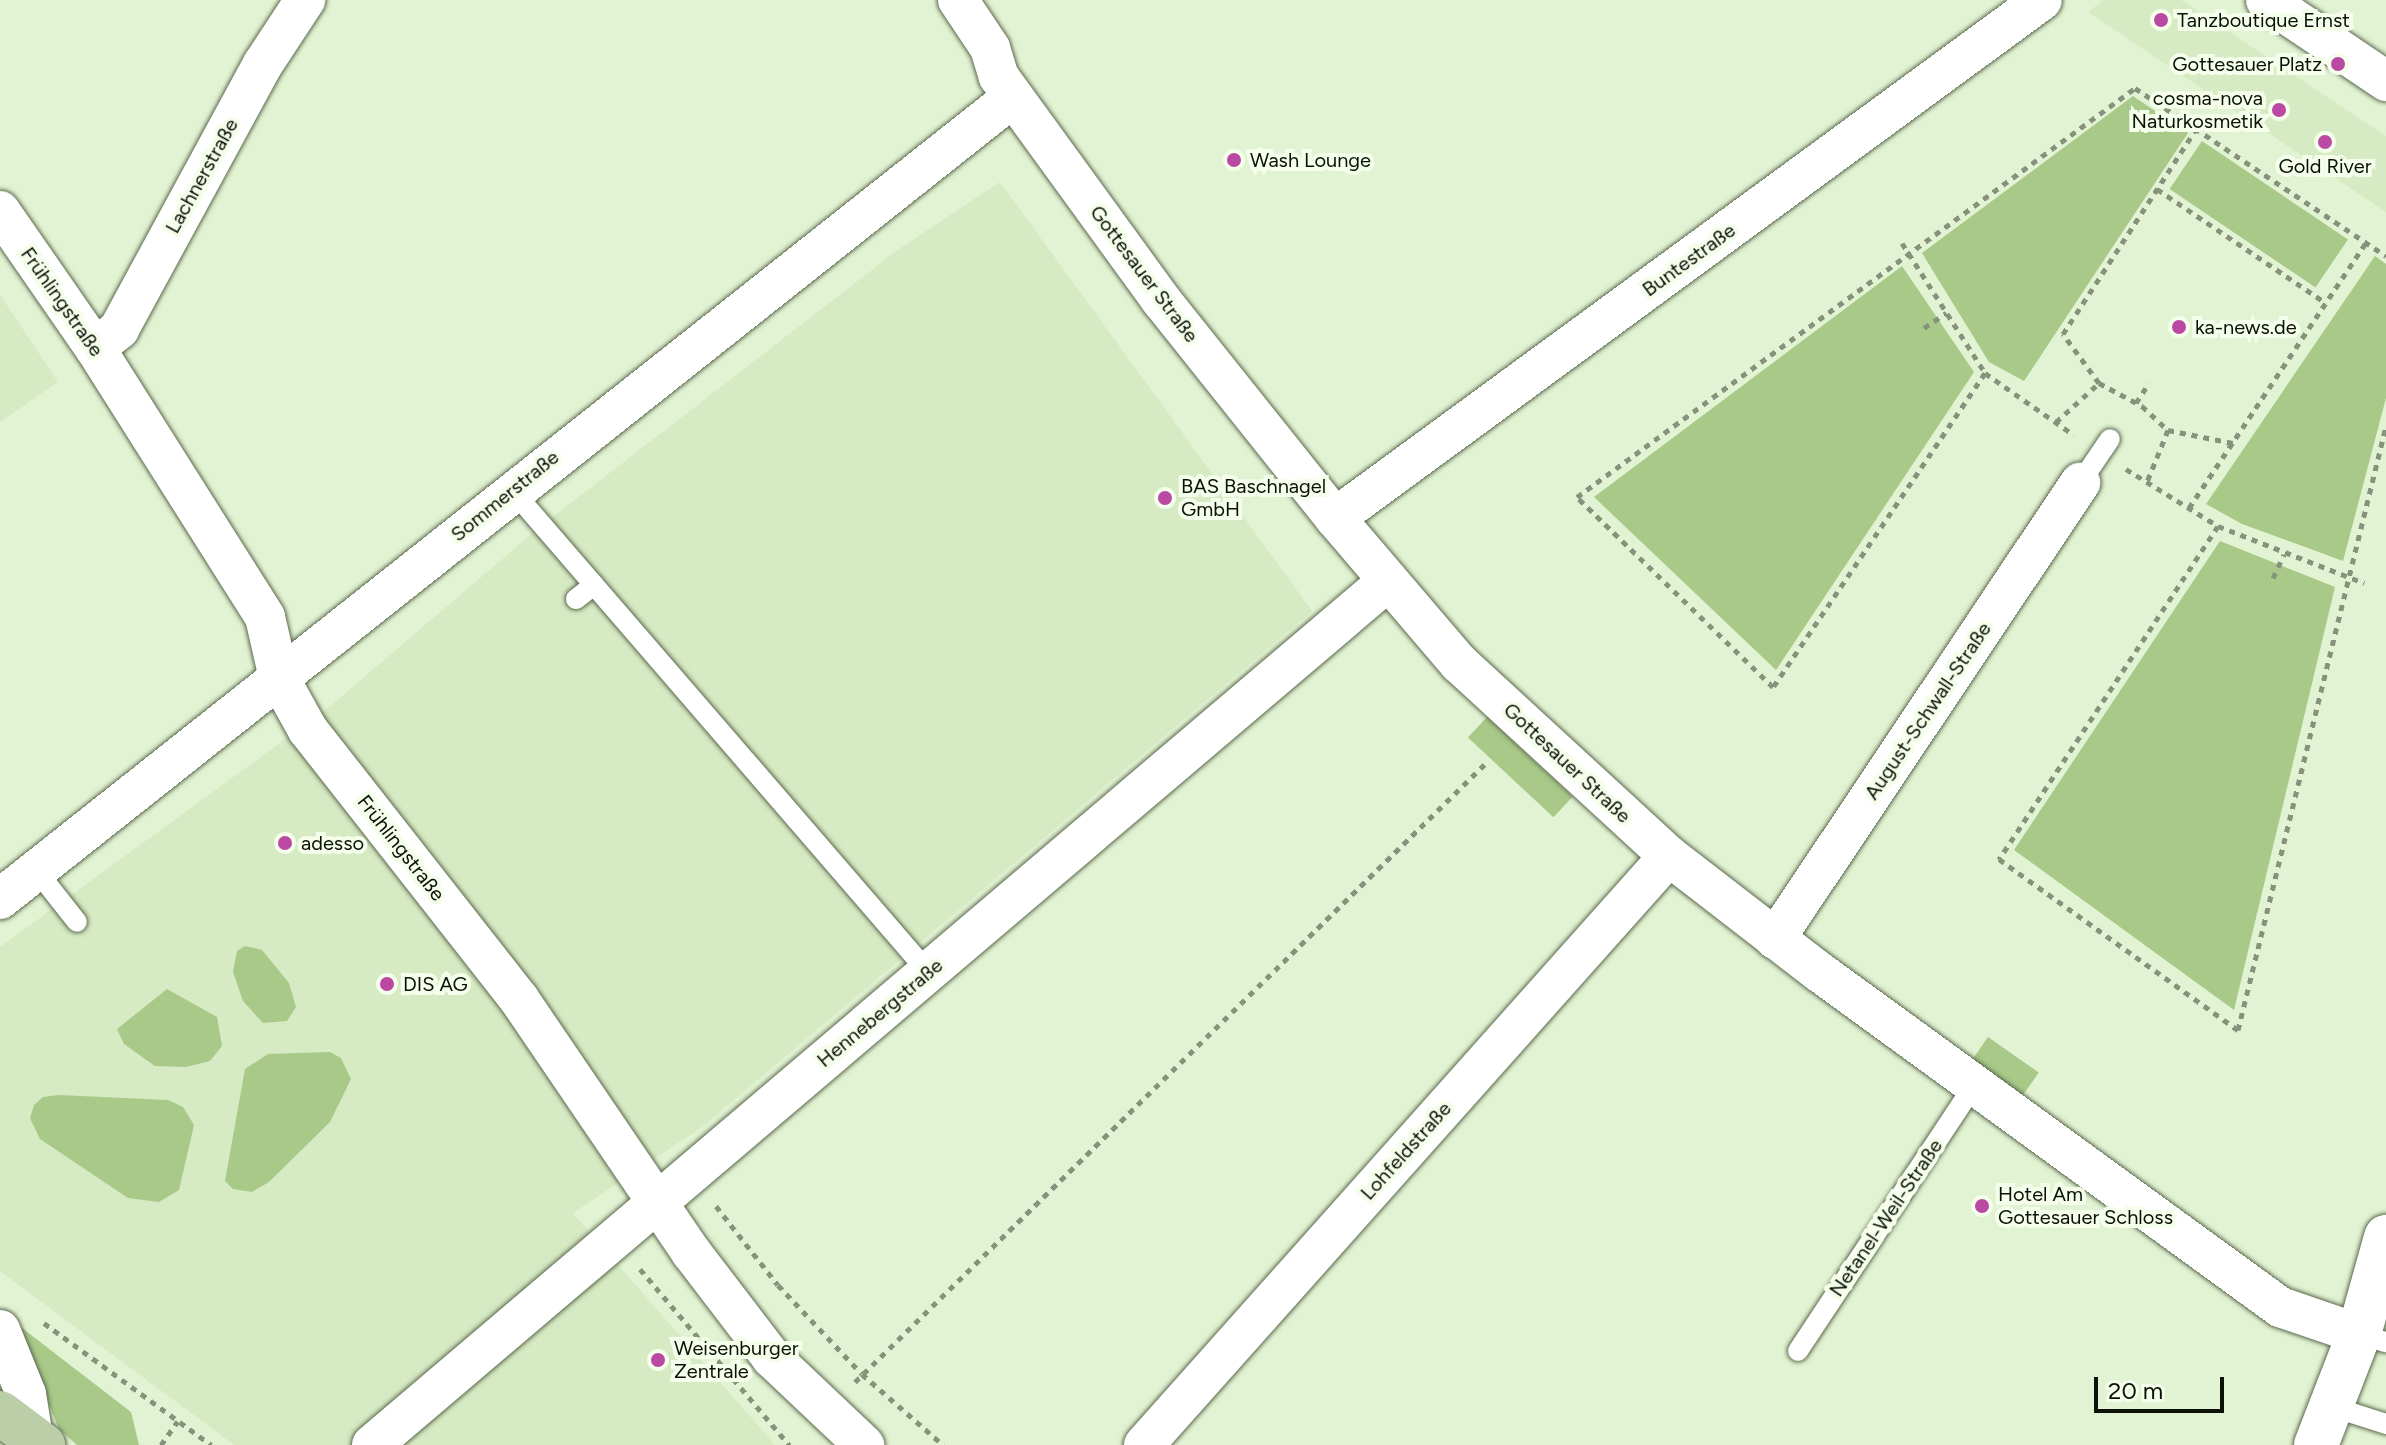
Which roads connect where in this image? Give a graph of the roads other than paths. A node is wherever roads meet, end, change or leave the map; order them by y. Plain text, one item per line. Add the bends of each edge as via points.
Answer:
1 (305, 0) edge
2 (958, 0) edge
3 (2042, 0) edge
4 (2266, 0) edge
5 (2386, 81) edge
6 (1013, 97) junction
7 (0, 211) edge
8 (95, 348) junction
9 (2110, 439) dead end
10 (2080, 483) joint
11 (512, 490) junction
12 (1335, 518) junction
13 (1388, 581) junction
14 (594, 585) junction
15 (576, 599) dead end
16 (279, 678) junction
17 (1669, 856) junction
18 (36, 870) junction
19 (0, 899) edge
20 (77, 922) dead end
21 (1775, 939) junction
22 (928, 972) junction
23 (1974, 1085) junction
24 (658, 1205) junction
25 (2386, 1237) edge
26 (18, 1324) edge
27 (2373, 1338) edge
28 (1798, 1351) dead end
29 (2386, 1424) edge
30 (2323, 1426) edge
31 (25, 1432) edge
32 (372, 1445) edge
33 (864, 1445) edge
34 (1144, 1445) edge

1 - 8 street, Lachnerstraße via 263,64 119,329
2 - 6 street, Gottesauer Straße via 990,48 999,77
3 - 12 street, Buntestraße
4 - 5 street
6 - 11 street, Sommerstraße
6 - 12 street, Gottesauer Straße via 1161,300
7 - 8 street, Frühlingstraße
8 - 16 street, Frühlingstraße via 265,617
9 - 10 lane
10 - 21 street, August-Schwall-Straße
11 - 14 lane
11 - 16 street, Sommerstraße
12 - 13 street, Gottesauer Straße
13 - 17 street, Gottesauer Straße via 1459,663
13 - 22 street, Hennebergstraße
14 - 15 lane
14 - 22 lane
16 - 18 street, Sommerstraße
16 - 24 street, Frühlingstraße via 308,730 519,999
17 - 21 street, Gottesauer Straße
17 - 34 street, Lohfeldstraße
18 - 19 street, Sommerstraße
18 - 20 lane
21 - 23 street, Gottesauer Straße
22 - 24 street, Hennebergstraße
23 - 27 street, Gottesauer Straße via 2280,1307
23 - 28 lane, Netanel-Weil-Straße
24 - 32 street, Hennebergstraße
24 - 33 street, Frühlingstraße via 772,1358
25 - 27 main road
26 - 31 street
27 - 30 main road
29 - 30 lane

